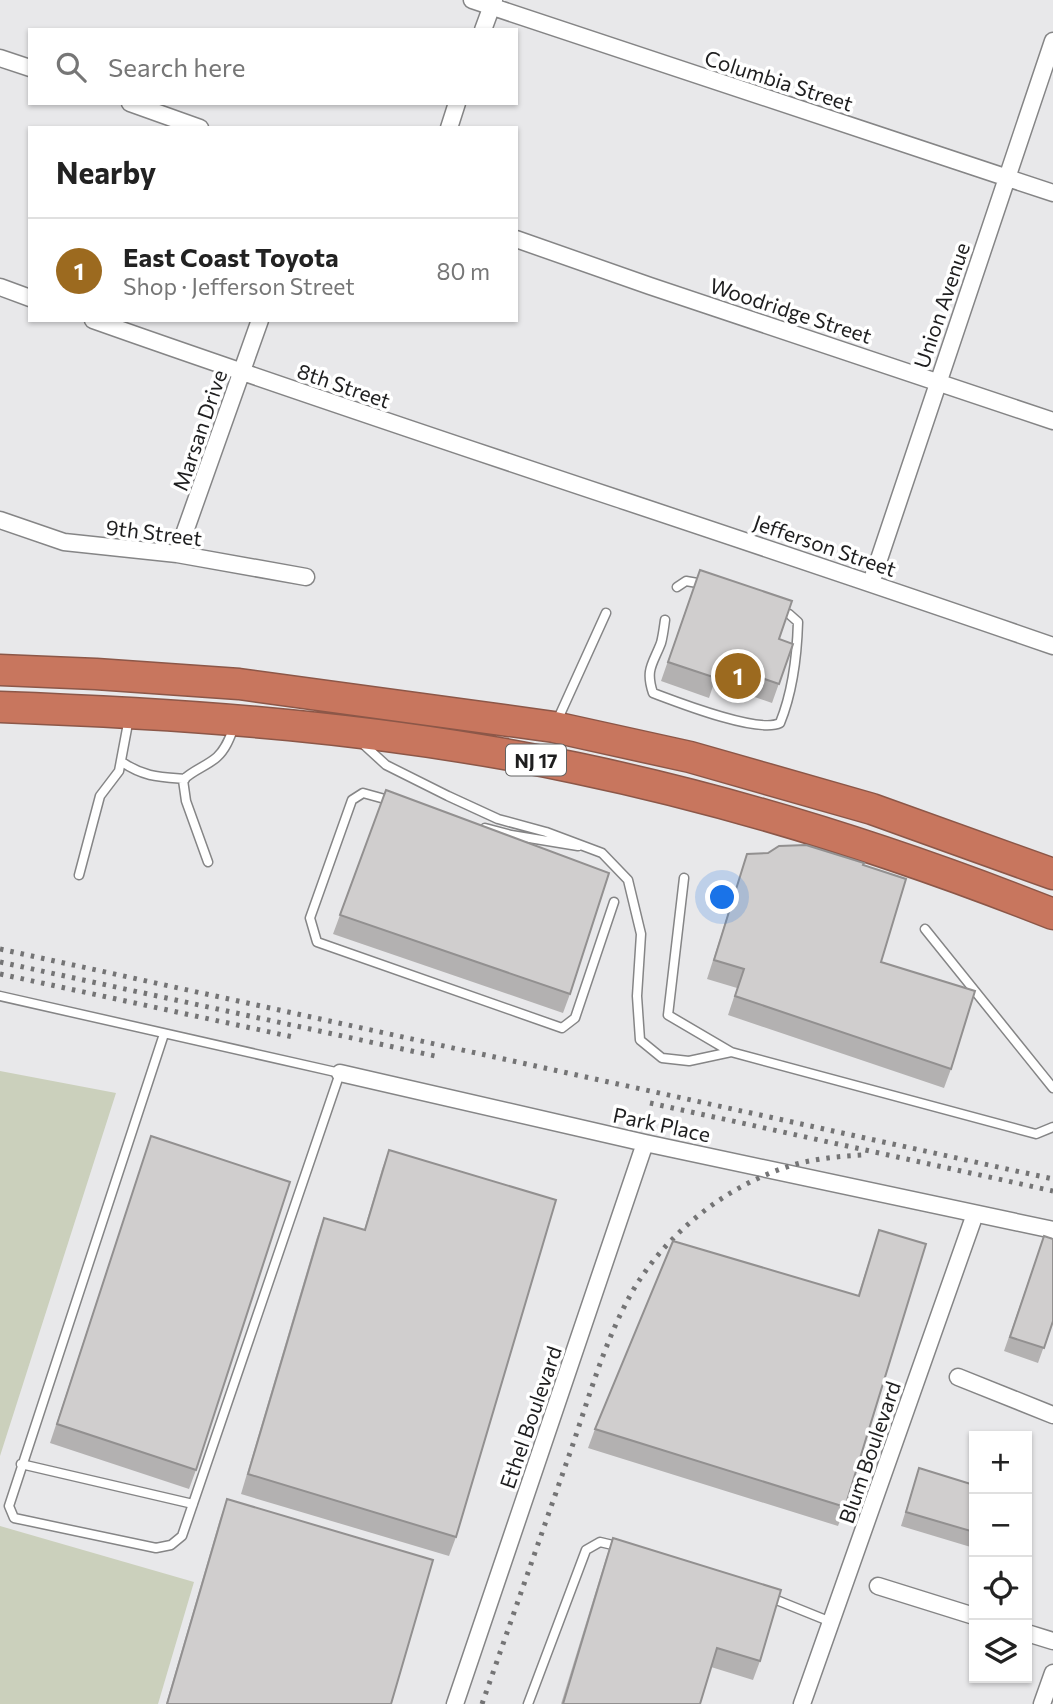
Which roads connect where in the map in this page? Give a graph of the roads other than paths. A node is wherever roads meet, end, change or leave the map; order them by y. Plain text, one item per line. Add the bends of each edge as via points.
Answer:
1 (472, 0) edge
2 (493, 3) edge
3 (484, 28) edge
4 (1053, 41) edge
5 (0, 58) edge
6 (28, 67) edge
7 (136, 105) edge
8 (456, 105) edge
9 (194, 126) edge
10 (450, 126) edge
11 (1007, 177) junction
12 (1053, 193) edge
13 (518, 240) edge
14 (0, 287) edge
15 (28, 297) edge
16 (99, 322) edge
17 (259, 322) edge
18 (241, 373) junction
19 (938, 381) junction
20 (1053, 421) edge
21 (583, 486) joint
22 (0, 520) edge
23 (177, 554) junction
24 (306, 578) dead end
25 (871, 583) junction
26 (677, 587) dead end
27 (713, 588) edge
28 (766, 607) edge
29 (606, 613) dead end
30 (665, 620) dead end
31 (1053, 646) edge
32 (0, 670) edge
33 (0, 707) edge
34 (130, 712) junction
35 (237, 721) junction
36 (554, 727) junction
37 (352, 733) junction
38 (122, 762) junction
39 (185, 779) junction
40 (399, 803) edge
41 (872, 809) junction
42 (473, 824) edge
43 (578, 846) junction
44 (1053, 859) edge
45 (208, 862) dead end
46 (1053, 874) edge
47 (79, 875) dead end
48 (684, 878) dead end
49 (614, 902) dead end
50 (1053, 914) edge
51 (925, 929) dead end
52 (0, 996) edge
53 (164, 1034) junction
54 (731, 1052) junction
55 (340, 1073) junction
56 (1053, 1088) edge
57 (1053, 1127) edge
58 (645, 1143) junction
59 (975, 1214) junction
60 (1053, 1230) edge
61 (958, 1377) dead end
62 (1053, 1415) edge
63 (22, 1464) junction
64 (193, 1504) junction
65 (631, 1550) edge
66 (878, 1586) dead end
67 (763, 1595) edge
68 (969, 1614) edge
69 (831, 1622) junction
70 (1032, 1635) edge
71 (1053, 1641) edge
72 (1053, 1673) edge
73 (455, 1704) edge
74 (528, 1704) edge
75 (802, 1704) edge
76 (1042, 1704) edge

1 - 2 street, Columbia Street
2 - 3 street
2 - 11 street, Columbia Street
4 - 11 street, Union Avenue
5 - 6 street
7 - 9 street
8 - 10 street
11 - 12 street, Columbia Street
11 - 19 street, Union Avenue
13 - 19 street, Woodridge Street
14 - 15 street
16 - 18 street, 8th Street
17 - 18 street, Marsan Drive
18 - 21 street, 8th Street
18 - 23 street, Marsan Drive
19 - 20 street, Woodridge Street
19 - 25 street, Union Avenue
21 - 25 street, Jefferson Street
22 - 23 street, 9th Street via 64,542
23 - 24 street, 9th Street
25 - 31 street, Jefferson Street
26 - 27 lane via 686,581
28 - 30 lane via 798,622 787,706 774,726 745,723 653,693 648,678
29 - 36 lane
32 - 36 highway, NJ 17 via 239,684
33 - 34 highway, NJ 17
34 - 35 highway, NJ 17
34 - 38 lane
35 - 37 highway, NJ 17
35 - 39 lane via 216,759
36 - 41 highway, NJ 17 via 690,757
37 - 43 lane via 386,765 498,819
37 - 50 highway, NJ 17 via 491,752 679,791 923,865
38 - 39 lane via 148,776
38 - 47 lane via 100,796
39 - 45 lane via 186,801
40 - 49 lane via 363,793 352,800 310,918 317,942 562,1028 575,1018
41 - 44 highway
41 - 46 highway, NJ 17
42 - 43 lane
43 - 54 lane via 602,853 628,880 641,934 640,1040 662,1058 689,1061
48 - 54 lane via 668,1015
51 - 56 lane
52 - 53 lane
53 - 55 lane
53 - 63 lane
54 - 57 lane via 1036,1134
55 - 58 street, Park Place
55 - 64 lane
58 - 59 street, Park Place
58 - 73 street, Ethel Boulevard
59 - 60 street, Park Place
59 - 69 street, Blum Boulevard
61 - 62 street
63 - 64 lane
63 - 64 lane via 9,1506 14,1518 156,1548 172,1545 182,1536
65 - 74 lane via 600,1542 586,1550
66 - 68 street
67 - 69 lane
69 - 75 street, Blum Boulevard
70 - 71 street
72 - 76 street

